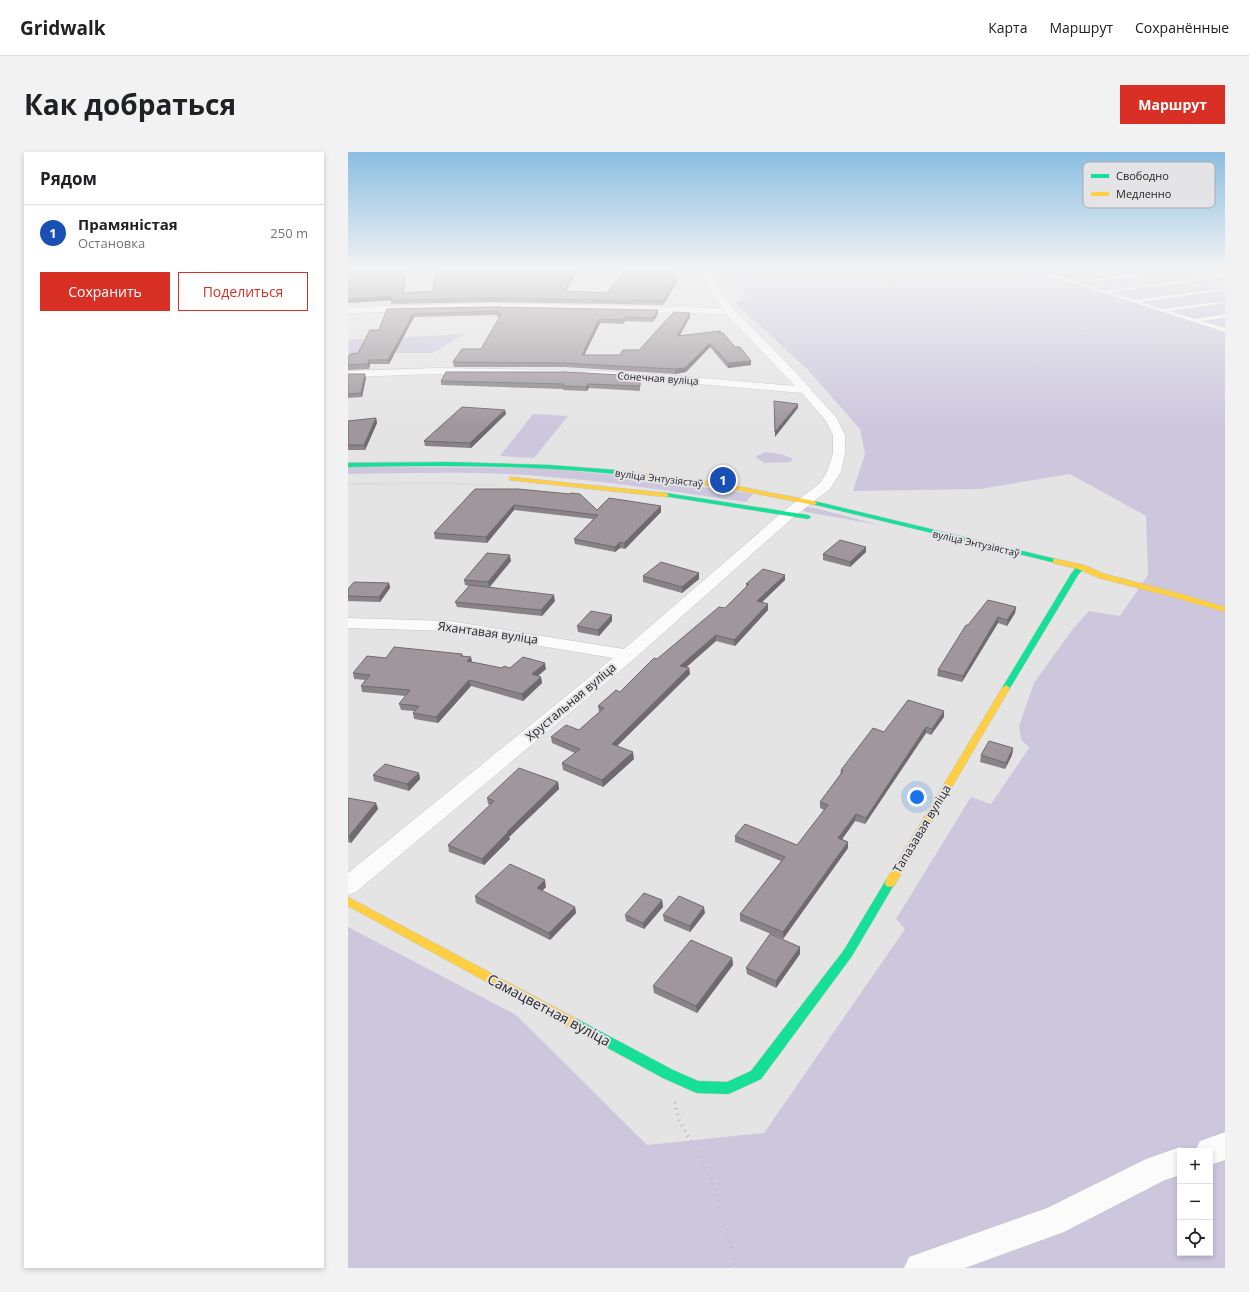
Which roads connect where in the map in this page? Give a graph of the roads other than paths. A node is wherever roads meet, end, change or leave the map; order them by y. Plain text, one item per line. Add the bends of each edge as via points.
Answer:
1 (739, 321) edge
2 (1192, 321) edge
3 (1225, 330) edge
4 (348, 374) edge
5 (807, 390) junction
6 (348, 464) edge
7 (505, 479) dead end
8 (804, 501) junction
9 (790, 513) junction
10 (821, 519) dead end
11 (905, 534) dead end
12 (1078, 570) junction
13 (1102, 576) joint
14 (1225, 610) edge
15 (348, 623) edge
16 (628, 655) junction
17 (348, 886) edge
18 (348, 901) edge
19 (756, 1075) joint
20 (1225, 1146) edge
21 (1213, 1150) edge
22 (1177, 1162) edge
23 (920, 1268) edge

1 - 5 street
2 - 3 lane
4 - 5 street, Сонечная вуліца via 436,371 575,373 631,375
5 - 8 street via 832,420 839,435 839,453 834,472 825,486
6 - 8 street, вуліца Энтузіястаў via 464,464 571,468 720,485
7 - 9 street, вуліца Энтузіястаў via 659,493
8 - 9 street, Хрустальная вуліца
8 - 12 street, вуліца Энтузіястаў
9 - 10 street, вуліца Энтузіястаў
9 - 16 street, Хрустальная вуліца
11 - 12 street, вуліца Энтузіястаў
12 - 13 street
12 - 19 street, Тапазавая вуліца via 848,953
13 - 14 street
15 - 16 street, Яхантавая вуліца via 449,626
16 - 17 street, Хрустальная вуліца
18 - 19 street, Самацветная вуліца via 668,1074 697,1087 728,1088
20 - 21 street
22 - 23 street via 1157,1169 1053,1221

